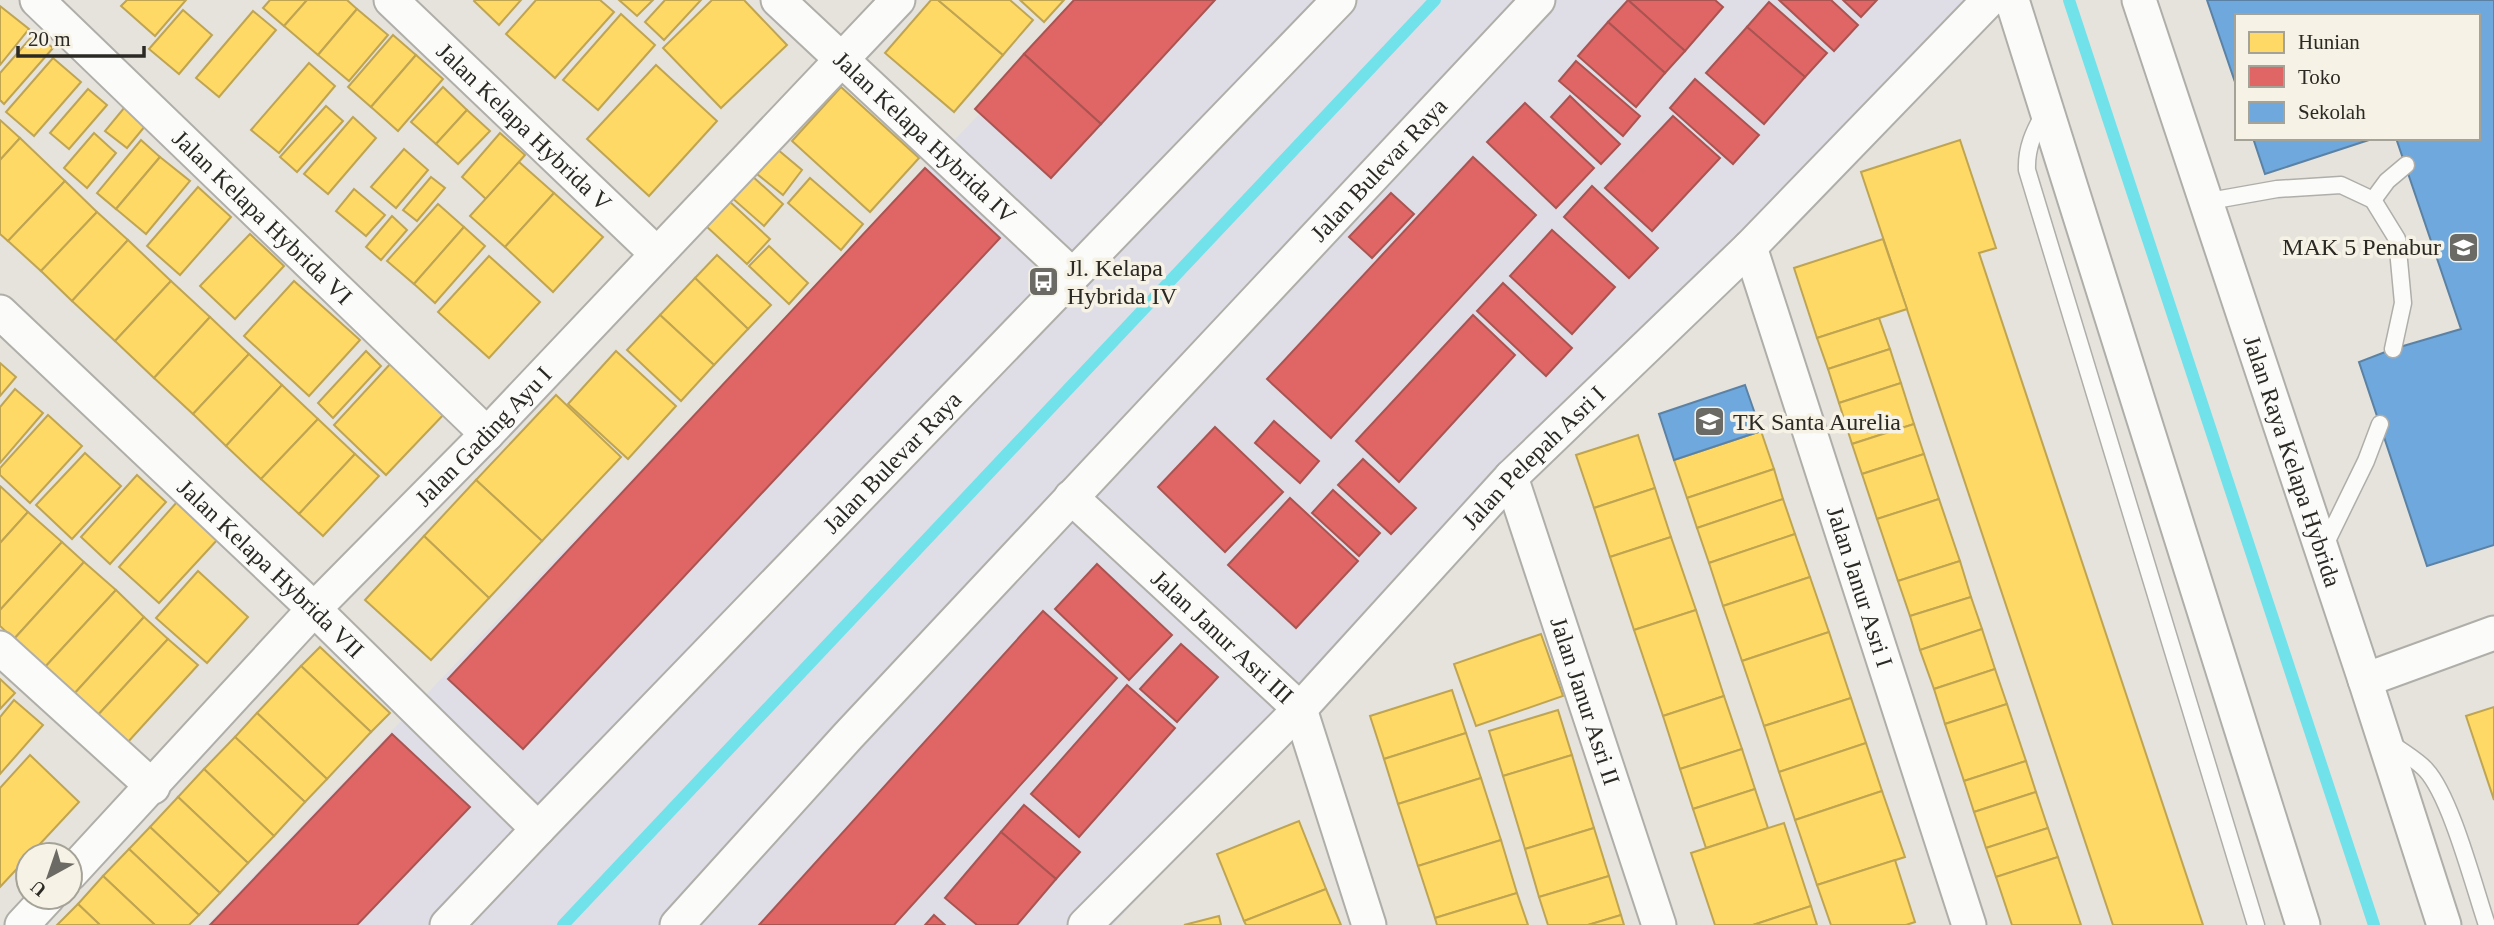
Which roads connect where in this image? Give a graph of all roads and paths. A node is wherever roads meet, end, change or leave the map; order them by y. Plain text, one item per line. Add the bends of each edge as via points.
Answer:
1 (37, 0) edge
2 (391, 0) edge
3 (778, 0) edge
4 (898, 0) edge
5 (1339, 0) edge
6 (1538, 0) edge
7 (1989, 0) edge
8 (2012, 0) edge
9 (2139, 0) edge
10 (841, 60) junction
11 (2047, 108) junction
12 (2406, 165) dead end
13 (2373, 200) junction
14 (2204, 202) junction
15 (1750, 247) junction
16 (657, 254) junction
17 (1072, 275) junction
18 (0, 312) edge
19 (2393, 349) dead end
20 (2381, 424) dead end
21 (487, 434) junction
22 (1511, 477) junction
23 (1071, 497) junction
24 (2322, 552) junction
25 (314, 610) junction
26 (2494, 633) edge
27 (0, 648) edge
28 (2365, 680) junction
29 (1300, 709) junction
30 (2384, 738) junction
31 (153, 787) junction
32 (538, 828) junction
33 (84, 859) edge
34 (35, 911) edge
35 (1088, 924) edge
36 (22, 925) edge
37 (447, 925) edge
38 (677, 925) edge
39 (1369, 925) edge
40 (1659, 925) edge
41 (1969, 925) edge
42 (2256, 925) edge
43 (2303, 925) edge
44 (2444, 925) edge
45 (2487, 925) edge

1 - 21 street, Jalan Kelapa Hybrida VI
2 - 16 street, Jalan Kelapa Hybrida V
3 - 10 street, Jalan Kelapa Hybrida IV
4 - 10 street, Jalan Gading Ayu I
5 - 17 street, Jalan Bulevar Raya
6 - 23 street, Jalan Bulevar Raya
7 - 15 street, Jalan Pelepah Asri I
8 - 11 street
9 - 14 street, Jalan Raya Kelapa Hybrida
10 - 16 street, Jalan Gading Ayu I
10 - 17 street, Jalan Kelapa Hybrida IV
11 - 42 lane via 2029,146 2026,170
11 - 43 street
12 - 13 lane
13 - 14 lane via 2341,185 2277,189
13 - 19 lane via 2397,239 2403,303
14 - 24 street, Jalan Raya Kelapa Hybrida
15 - 22 street, Jalan Pelepah Asri I
15 - 41 street, Jalan Janur Asri I
16 - 21 street, Jalan Gading Ayu I
17 - 32 street, Jalan Bulevar Raya
18 - 25 street, Jalan Kelapa Hybrida VII
20 - 24 lane
21 - 25 street, Jalan Gading Ayu I
22 - 29 street, Jalan Pelepah Asri I
22 - 40 street, Jalan Janur Asri II
23 - 29 street, Jalan Janur Asri III
23 - 38 street, Jalan Bulevar Raya
24 - 28 street, Jalan Raya Kelapa Hybrida
25 - 31 street, Jalan Gading Ayu I
25 - 32 street, Jalan Kelapa Hybrida VII
26 - 28 street
27 - 31 street
28 - 30 street, Jalan Raya Kelapa Hybrida
29 - 35 street, Jalan Pelepah Asri I
29 - 39 street, Jalan Janur Asri III
30 - 44 street, Jalan Raya Kelapa Hybrida
30 - 45 lane via 2426,770 2435,785
31 - 33 street, Jalan Gading Ayu I
32 - 37 street, Jalan Bulevar Raya
34 - 36 street

